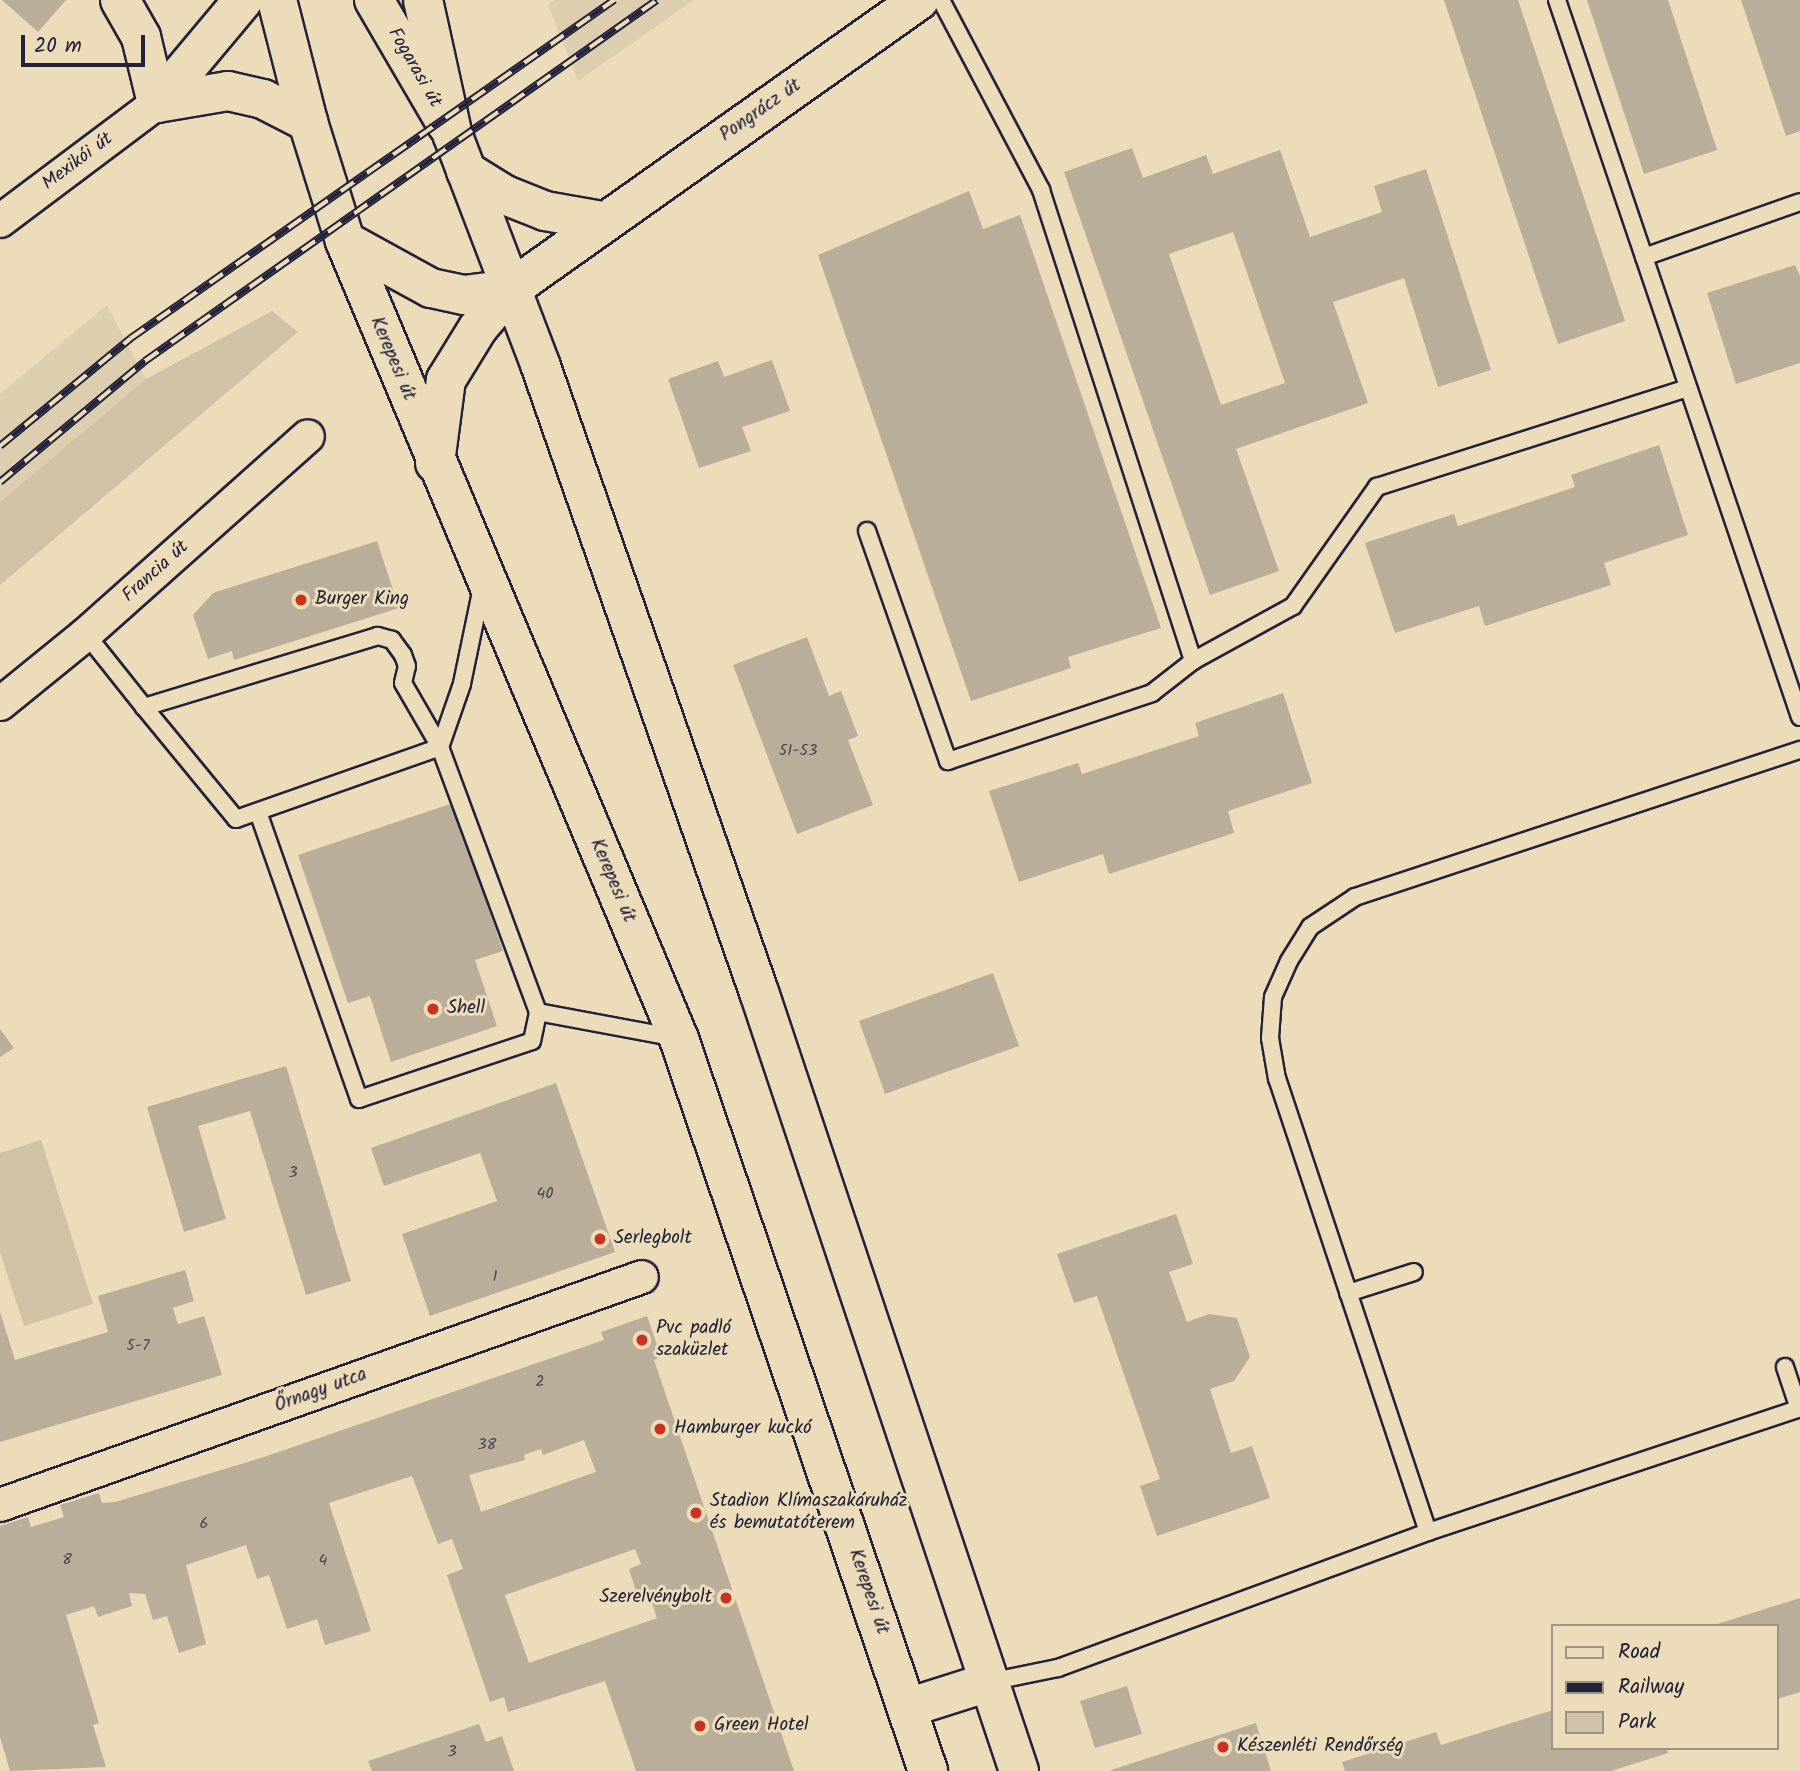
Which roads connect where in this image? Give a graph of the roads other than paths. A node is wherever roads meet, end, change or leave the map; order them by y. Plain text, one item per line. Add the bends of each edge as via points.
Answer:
1 (120, 0) edge
2 (243, 0) edge
3 (277, 0) edge
4 (374, 0) edge
5 (423, 0) edge
6 (919, 0) edge
7 (941, 0) edge
8 (1557, 0) edge
9 (157, 103) junction
10 (308, 122) junction
11 (460, 154) junction
12 (1800, 202) edge
13 (0, 221) edge
14 (602, 221) junction
15 (345, 241) junction
16 (1644, 257) junction
17 (511, 289) junction
18 (1687, 388) junction
19 (308, 436) dead end
20 (435, 463) junction
21 (867, 531) dead end
22 (484, 574) junction
23 (86, 634) junction
24 (1193, 661) junction
25 (0, 704) edge
26 (144, 707) junction
27 (1800, 717) edge
28 (440, 747) junction
29 (1800, 750) edge
30 (258, 811) junction
31 (538, 1012) junction
32 (679, 1039) junction
33 (1414, 1272) dead end
34 (642, 1277) dead end
35 (1348, 1293) junction
36 (1785, 1367) dead end
37 (1799, 1408) edge
38 (0, 1505) edge
39 (1428, 1532) junction
40 (989, 1682) junction
41 (907, 1708) junction
42 (928, 1771) edge
43 (1019, 1771) edge

1 - 9 main road via 141,37
2 - 9 main road
3 - 10 main road, Kerepesi út
4 - 11 main road, Fogarasi út
5 - 11 main road
6 - 14 main road, Pongrácz út
7 - 24 lane via 1041,190
8 - 16 lane
9 - 10 main road via 228,91 262,99
9 - 13 street, Mexikói út
10 - 15 main road, Kerepesi út
11 - 14 main road via 505,195 545,211
11 - 17 main road
12 - 16 lane
14 - 17 main road, Pongrácz út
15 - 17 main road, Pongrácz út via 431,288 464,295
15 - 20 main road, Kerepesi út
16 - 18 lane
17 - 20 main road, Pongrácz út via 478,327 446,380
17 - 40 main road via 759,992
18 - 24 lane via 1377,487 1293,606
18 - 27 lane
19 - 23 street, Francia út
20 - 22 main road, Kerepesi út
21 - 24 lane via 948,761 1152,693
22 - 28 lane via 462,684
22 - 32 main road, Kerepesi út
23 - 25 street, Francia út
23 - 26 lane
26 - 28 lane via 378,636 392,640 403,655 407,666 403,683
26 - 30 lane via 236,819
28 - 30 lane
28 - 31 lane
29 - 35 lane via 1355,897 1310,927 1273,997 1270,1038 1277,1079
30 - 31 lane via 359,1099 532,1041
31 - 32 lane
32 - 41 main road, Kerepesi út
33 - 35 lane
34 - 38 street, Őrnagy utca
35 - 39 lane
36 - 37 lane
37 - 39 lane
39 - 40 lane via 1058,1668
40 - 41 main road
40 - 43 main road
41 - 42 main road, Kerepesi út

